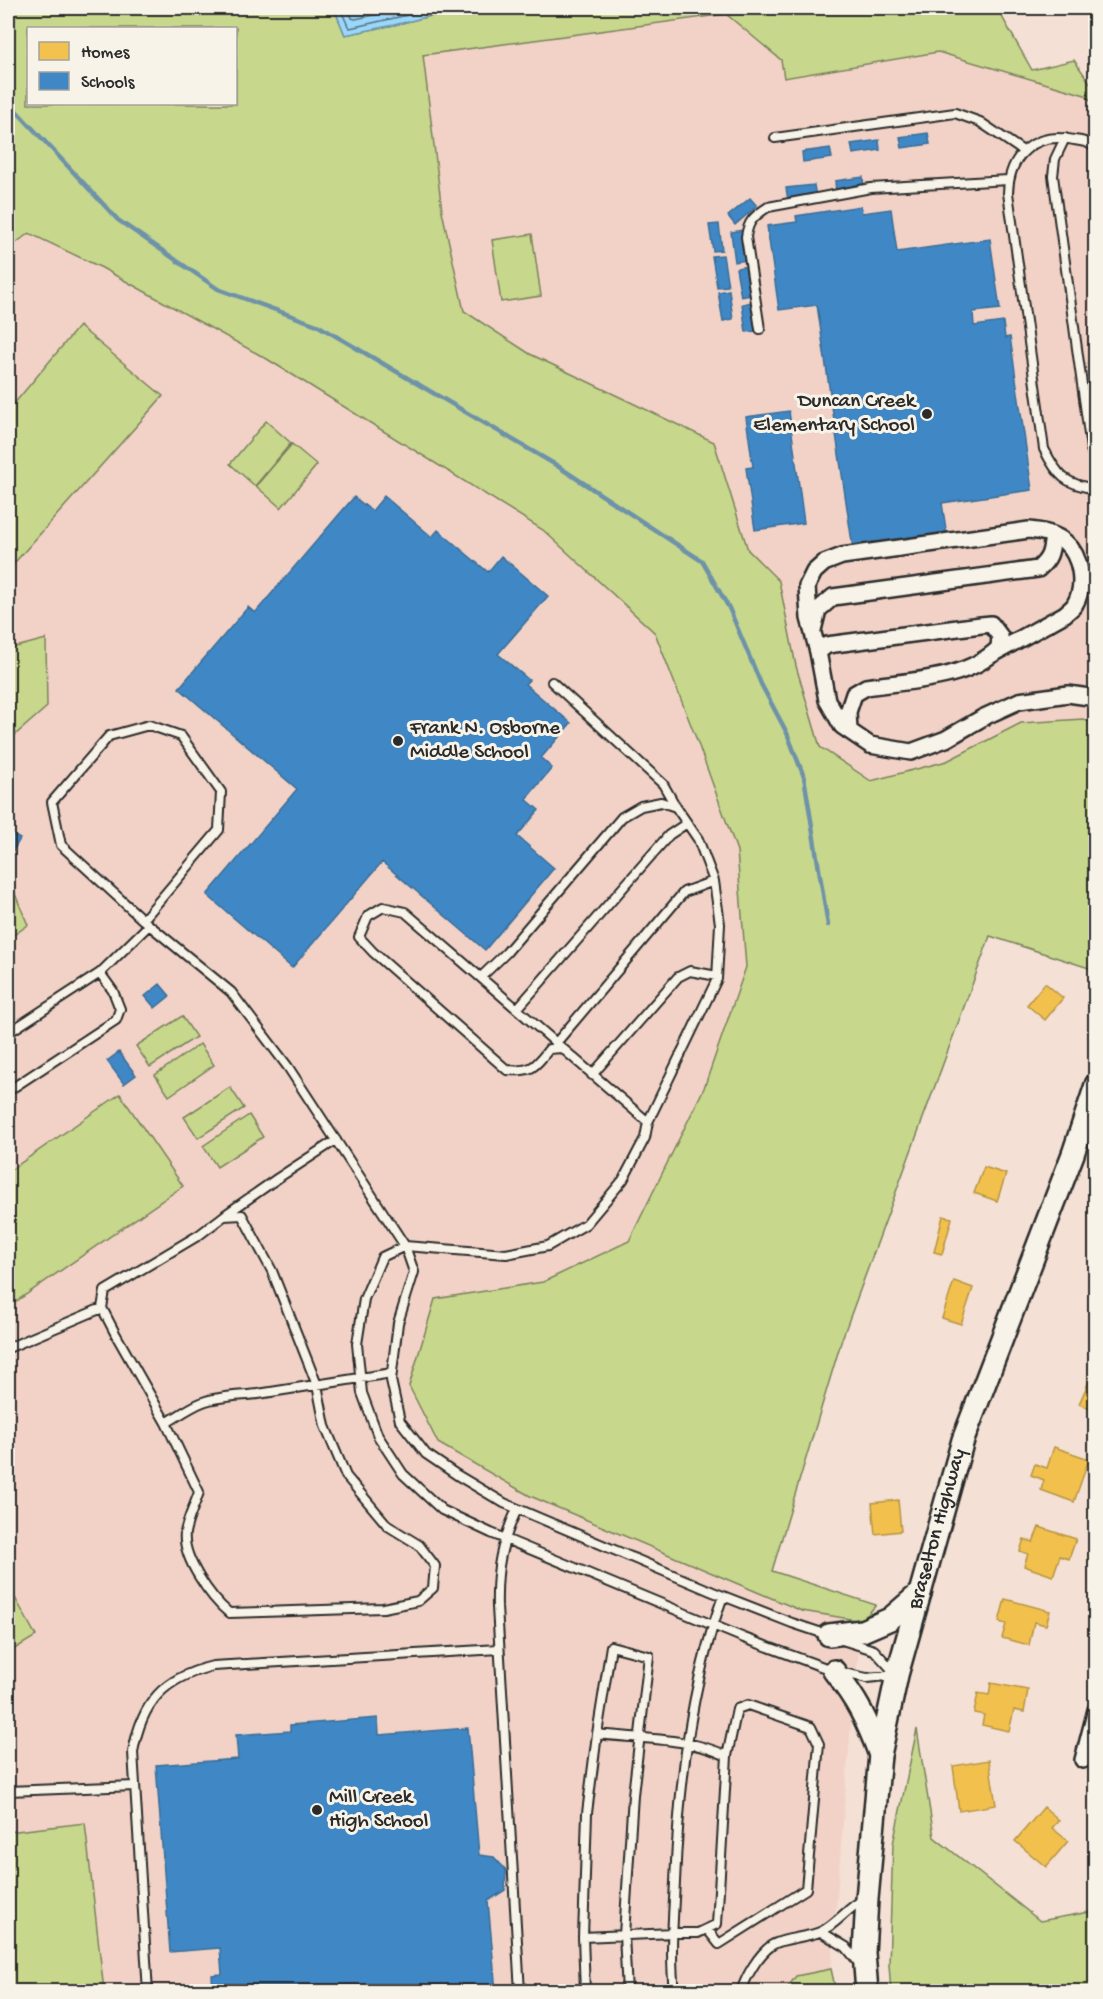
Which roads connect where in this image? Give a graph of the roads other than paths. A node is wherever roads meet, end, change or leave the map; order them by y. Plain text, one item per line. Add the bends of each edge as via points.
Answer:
1 (775, 138) dead end
2 (1065, 138) junction
3 (1095, 148) edge
4 (1023, 151) junction
5 (1008, 180) junction
6 (760, 328) dead end
7 (1095, 463) edge
8 (1095, 489) edge
9 (1053, 535) junction
10 (813, 633) junction
11 (818, 652) junction
12 (993, 654) junction
13 (552, 682) dead end
14 (1095, 698) edge
15 (849, 730) junction
16 (676, 807) junction
17 (687, 824) junction
18 (714, 880) junction
19 (146, 923) junction
20 (100, 973) junction
21 (717, 976) junction
22 (481, 978) junction
23 (517, 1009) junction
24 (8, 1033) edge
25 (559, 1046) junction
26 (592, 1075) junction
27 (1095, 1085) edge
28 (8, 1091) edge
29 (648, 1122) junction
30 (336, 1140) junction
31 (224, 1216) junction
32 (405, 1245) junction
33 (102, 1308) junction
34 (8, 1348) edge
35 (392, 1373) junction
36 (361, 1378) junction
37 (317, 1385) junction
38 (166, 1423) junction
39 (517, 1509) junction
40 (504, 1538) junction
41 (920, 1592) junction
42 (723, 1596) junction
43 (712, 1625) junction
44 (829, 1635) junction
45 (499, 1648) junction
46 (834, 1671) junction
47 (897, 1675) junction
48 (1095, 1710) edge
49 (597, 1734) junction
50 (639, 1738) junction
51 (687, 1743) junction
52 (880, 1755) junction
53 (727, 1756) junction
54 (1083, 1760) dead end
55 (135, 1786) junction
56 (8, 1791) edge
57 (867, 1899) junction
58 (707, 1929) junction
59 (821, 1932) junction
60 (673, 1933) junction
61 (624, 1935) junction
62 (583, 1937) junction
63 (866, 1981) edge
64 (148, 1992) edge
65 (520, 1992) edge
66 (585, 1992) edge
67 (627, 1992) edge
68 (674, 1992) edge
69 (741, 1992) edge

1 - 4 lane via 956,113 980,122
2 - 3 lane via 1090,143
2 - 4 lane via 1031,144
2 - 7 lane via 1055,159 1053,176
4 - 5 lane
5 - 6 lane via 871,188 768,207 747,224 746,237
5 - 8 lane via 1044,449 1054,470 1068,483
9 - 10 street via 1047,562 1038,568 833,597 818,610
9 - 10 street via 1029,530 842,556 824,563 807,586 808,618
9 - 12 street via 1075,555 1081,573 1075,605
10 - 11 street
11 - 12 street via 827,645 991,624 1000,636 999,648
11 - 15 street via 827,700 842,726
12 - 15 street via 961,672 866,687 854,694 848,712
13 - 16 lane via 663,784
14 - 15 street via 1068,694 1019,701 946,739 911,752 870,745
16 - 17 lane
16 - 22 lane via 661,802 641,806 622,817
17 - 18 lane via 698,839
17 - 23 lane via 669,835
18 - 21 lane via 720,924
18 - 25 lane via 684,892
19 - 19 lane via 219,830 221,792 181,736 149,724 109,736 51,802 61,846
19 - 20 lane
19 - 30 lane via 231,992 288,1067
20 - 24 lane
20 - 28 lane via 120,1009 116,1020
21 - 26 lane via 690,971 678,977
21 - 29 lane
22 - 23 lane
22 - 25 lane via 405,912 383,907 368,916 359,937 366,945 507,1070 537,1066 549,1049
23 - 25 lane
25 - 26 lane
26 - 29 lane
27 - 41 main road, Braselton Highway via 1073,1154 963,1440
29 - 32 lane via 645,1138 623,1180 586,1224 548,1246 506,1254
30 - 31 lane
30 - 32 lane
31 - 33 lane via 105,1291
31 - 37 lane via 242,1215 272,1271
32 - 35 lane via 414,1272 398,1323
32 - 36 lane via 382,1257 364,1299 357,1344
33 - 34 lane
33 - 38 lane
35 - 36 lane
35 - 39 lane via 400,1421 426,1454
36 - 37 lane
36 - 40 lane via 362,1393 378,1436 403,1474 442,1510
37 - 38 lane via 203,1402
37 - 38 lane via 325,1426 346,1476 388,1526 419,1545 435,1566 433,1588 418,1601 383,1608 229,1613 217,1604 188,1556 185,1533 199,1492
39 - 40 lane
39 - 42 lane
40 - 43 lane
40 - 45 lane via 496,1581
41 - 44 main road via 890,1619 862,1631
41 - 47 main road, Braselton Highway
42 - 43 lane
42 - 44 lane
43 - 46 lane
43 - 51 lane
44 - 47 lane via 874,1650
45 - 55 lane via 213,1666 179,1677 144,1713 137,1728 133,1752
45 - 65 lane
46 - 47 lane via 867,1678
46 - 52 main road via 867,1718
47 - 52 main road, Braselton Highway
48 - 54 street
49 - 50 lane
49 - 50 lane via 611,1646 649,1656
49 - 62 lane via 587,1813
50 - 51 lane
50 - 61 lane
51 - 53 lane
51 - 60 lane via 678,1815
52 - 57 main road, Braselton Highway
53 - 58 lane via 717,1924
53 - 58 lane via 737,1709 748,1705 811,1727 819,1744 806,1889 719,1944
55 - 56 lane
55 - 64 lane
57 - 59 lane
57 - 63 main road, Braselton Highway
58 - 60 lane via 698,1934
59 - 63 lane via 846,1947
59 - 69 lane via 772,1945 748,1972
60 - 61 lane
60 - 68 lane
61 - 62 lane
61 - 67 lane
62 - 66 lane

